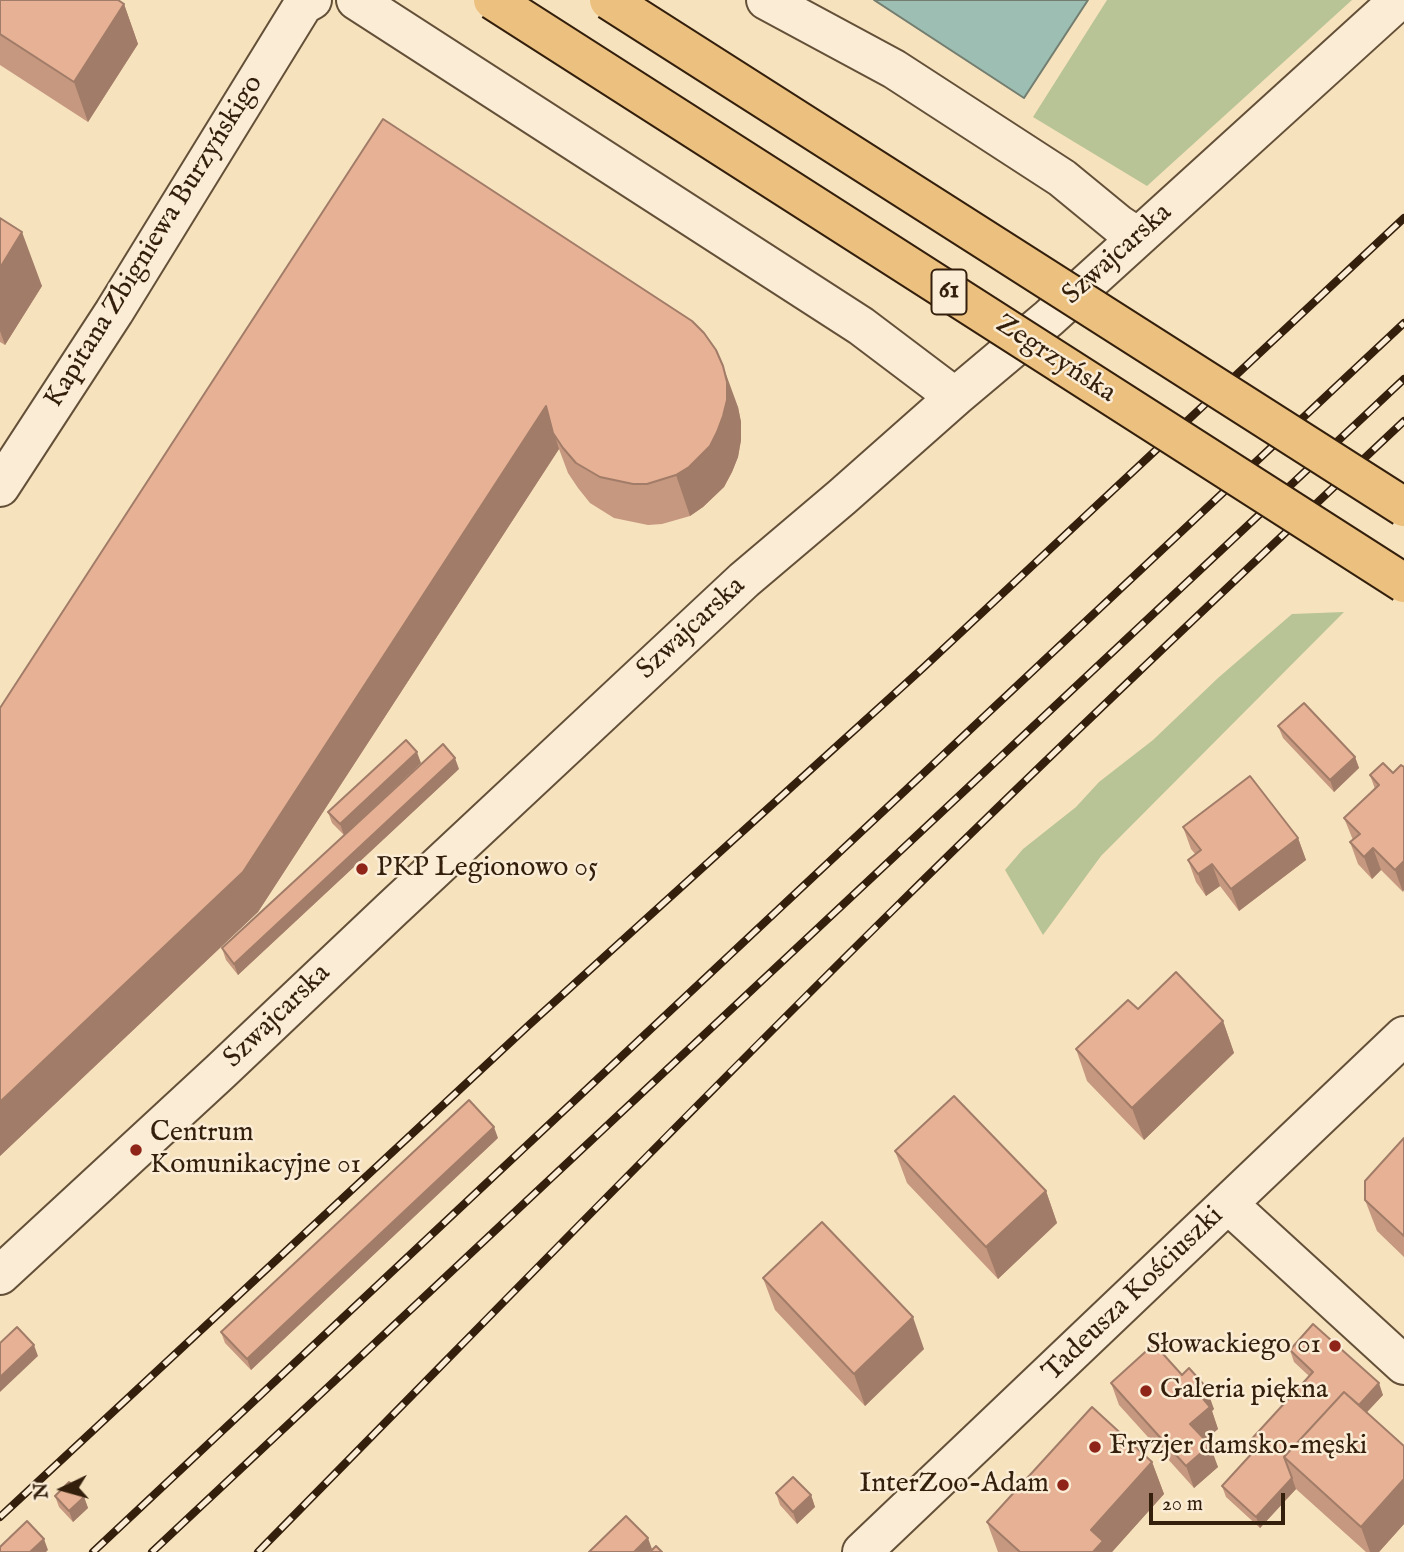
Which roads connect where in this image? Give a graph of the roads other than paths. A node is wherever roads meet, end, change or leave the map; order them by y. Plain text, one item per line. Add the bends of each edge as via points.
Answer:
1 (312, 0) edge
2 (356, 0) edge
3 (493, 0) edge
4 (609, 0) edge
5 (766, 0) edge
6 (1398, 0) edge
7 (1138, 237) junction
8 (954, 397) junction
9 (0, 487) edge
10 (1404, 508) edge
11 (1404, 583) edge
12 (1404, 1036) edge
13 (1228, 1204) junction
14 (0, 1275) edge
15 (1404, 1365) edge
16 (862, 1552) edge

1 - 9 street, Kapitana Zbigniewa Burzyńskigo via 303,5
2 - 8 street via 861,326
3 - 11 main road, Zegrzyńska / 61, bridge
4 - 10 main road, 61, bridge
5 - 7 street via 894,69 1062,178
6 - 7 street, Szwajcarska
7 - 8 street, Szwajcarska
8 - 14 street, Szwajcarska via 744,580
12 - 13 street, Tadeusza Kościuszki
13 - 15 street
13 - 16 street, Tadeusza Kościuszki

